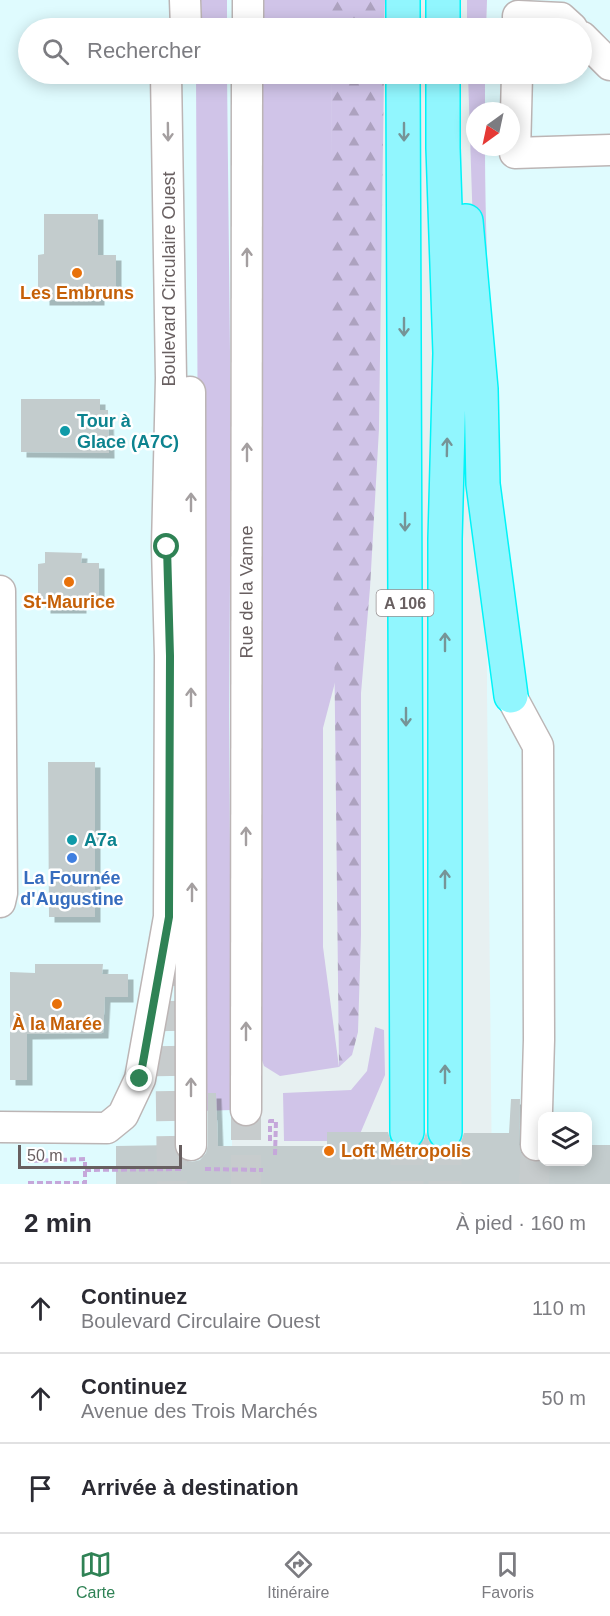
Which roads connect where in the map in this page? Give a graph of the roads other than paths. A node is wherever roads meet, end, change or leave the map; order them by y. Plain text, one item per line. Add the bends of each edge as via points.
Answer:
1 (164, 0) edge
2 (185, 0) edge
3 (248, 0) edge
4 (403, 0) edge
5 (443, 0) edge
6 (518, 15) edge
7 (165, 18) edge
8 (186, 18) edge
9 (248, 18) edge
10 (403, 18) edge
11 (443, 18) edge
12 (561, 18) edge
13 (592, 47) edge
14 (610, 65) edge
15 (166, 84) edge
16 (187, 84) edge
17 (248, 84) edge
18 (404, 84) edge
19 (443, 84) edge
20 (517, 84) edge
21 (443, 148) junction
22 (610, 150) edge
23 (0, 591) edge
24 (511, 696) joint
25 (1, 896) edge
26 (246, 1110) tunnel mouth
27 (0, 1127) edge
28 (407, 1132) tunnel mouth
29 (445, 1132) tunnel mouth
30 (536, 1145) dead end
31 (197, 1163) road end

1 - 7 street
2 - 8 street
3 - 9 street
4 - 10 highway
5 - 11 highway
6 - 12 street
13 - 14 street
15 -> 27 street, Boulevard Circulaire Ouest via 171,378 167,547 169,917 140,1079 123,1115 107,1128
31 -> 16 street
26 -> 17 street, Rue de la Vanne
18 -> 28 highway, A 106
19 - 21 highway, A 106
20 - 22 street via 515,153
21 - 24 highway via 462,174 481,389 483,484
29 -> 21 highway, A 106 via 445,539 450,353
23 - 25 street
24 - 30 street via 538,746

